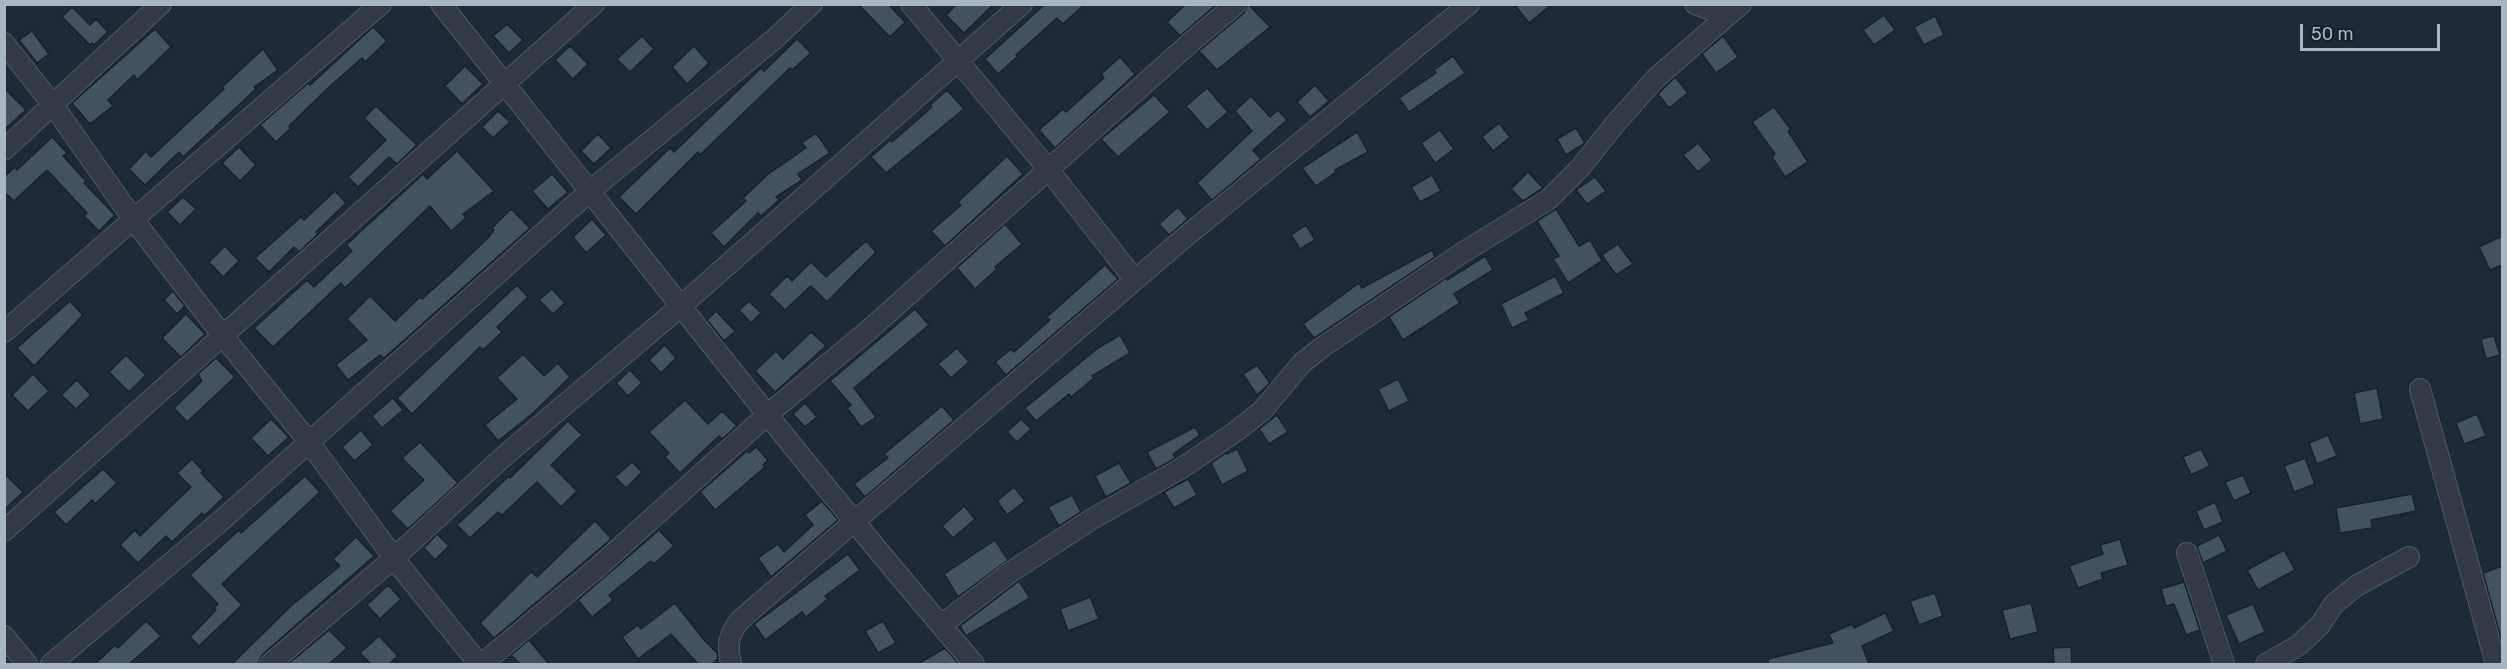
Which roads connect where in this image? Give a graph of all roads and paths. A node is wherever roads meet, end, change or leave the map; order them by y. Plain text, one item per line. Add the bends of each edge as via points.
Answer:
1 (161, 4) edge
2 (381, 4) edge
3 (441, 4) edge
4 (594, 4) edge
5 (812, 4) edge
6 (911, 4) edge
7 (1022, 4) edge
8 (1236, 4) edge
9 (1468, 4) edge
10 (1695, 4) edge
11 (1734, 10) edge
12 (4, 43) edge
13 (957, 61) junction
14 (505, 84) junction
15 (53, 105) junction
16 (4, 150) edge
17 (1048, 169) junction
18 (590, 191) junction
19 (134, 219) junction
20 (1135, 280) junction
21 (680, 307) junction
22 (4, 333) edge
23 (223, 336) junction
24 (2420, 389) dead end
25 (767, 415) junction
26 (309, 442) junction
27 (855, 523) junction
28 (4, 531) edge
29 (2187, 553) dead end
30 (2409, 557) dead end
31 (394, 558) junction
32 (941, 626) junction
33 (4, 636) edge
34 (27, 664) edge
35 (51, 664) edge
36 (270, 664) edge
37 (480, 664) edge
38 (731, 664) edge
39 (974, 664) edge
40 (2224, 664) edge
41 (2266, 664) edge
42 (2496, 664) edge

1 - 15 street
2 - 19 street
3 - 14 street
4 - 14 street
5 - 18 street
6 - 13 street
7 - 13 street
8 - 17 street
9 - 20 street
10 - 11 street
11 - 32 street via 1656,78 1548,200 1321,348 1302,363 1262,411 1235,432 1012,571
12 - 15 street
13 - 17 street
13 - 21 street
14 - 18 street
14 - 23 street
15 - 16 street
15 - 19 street
17 - 20 street
17 - 25 street via 870,329
18 - 21 street
18 - 26 street
19 - 22 street
19 - 23 street
20 - 27 street
21 - 25 street
21 - 31 street via 503,457
23 - 26 street
23 - 28 street
24 - 42 street
25 - 27 street
25 - 37 street via 597,568
26 - 31 street
26 - 35 street
27 - 32 street
27 - 38 street via 740,620 728,642
29 - 40 street
30 - 41 street via 2356,586 2334,604 2299,645
31 - 36 street
31 - 37 street
32 - 39 street
33 - 34 street

